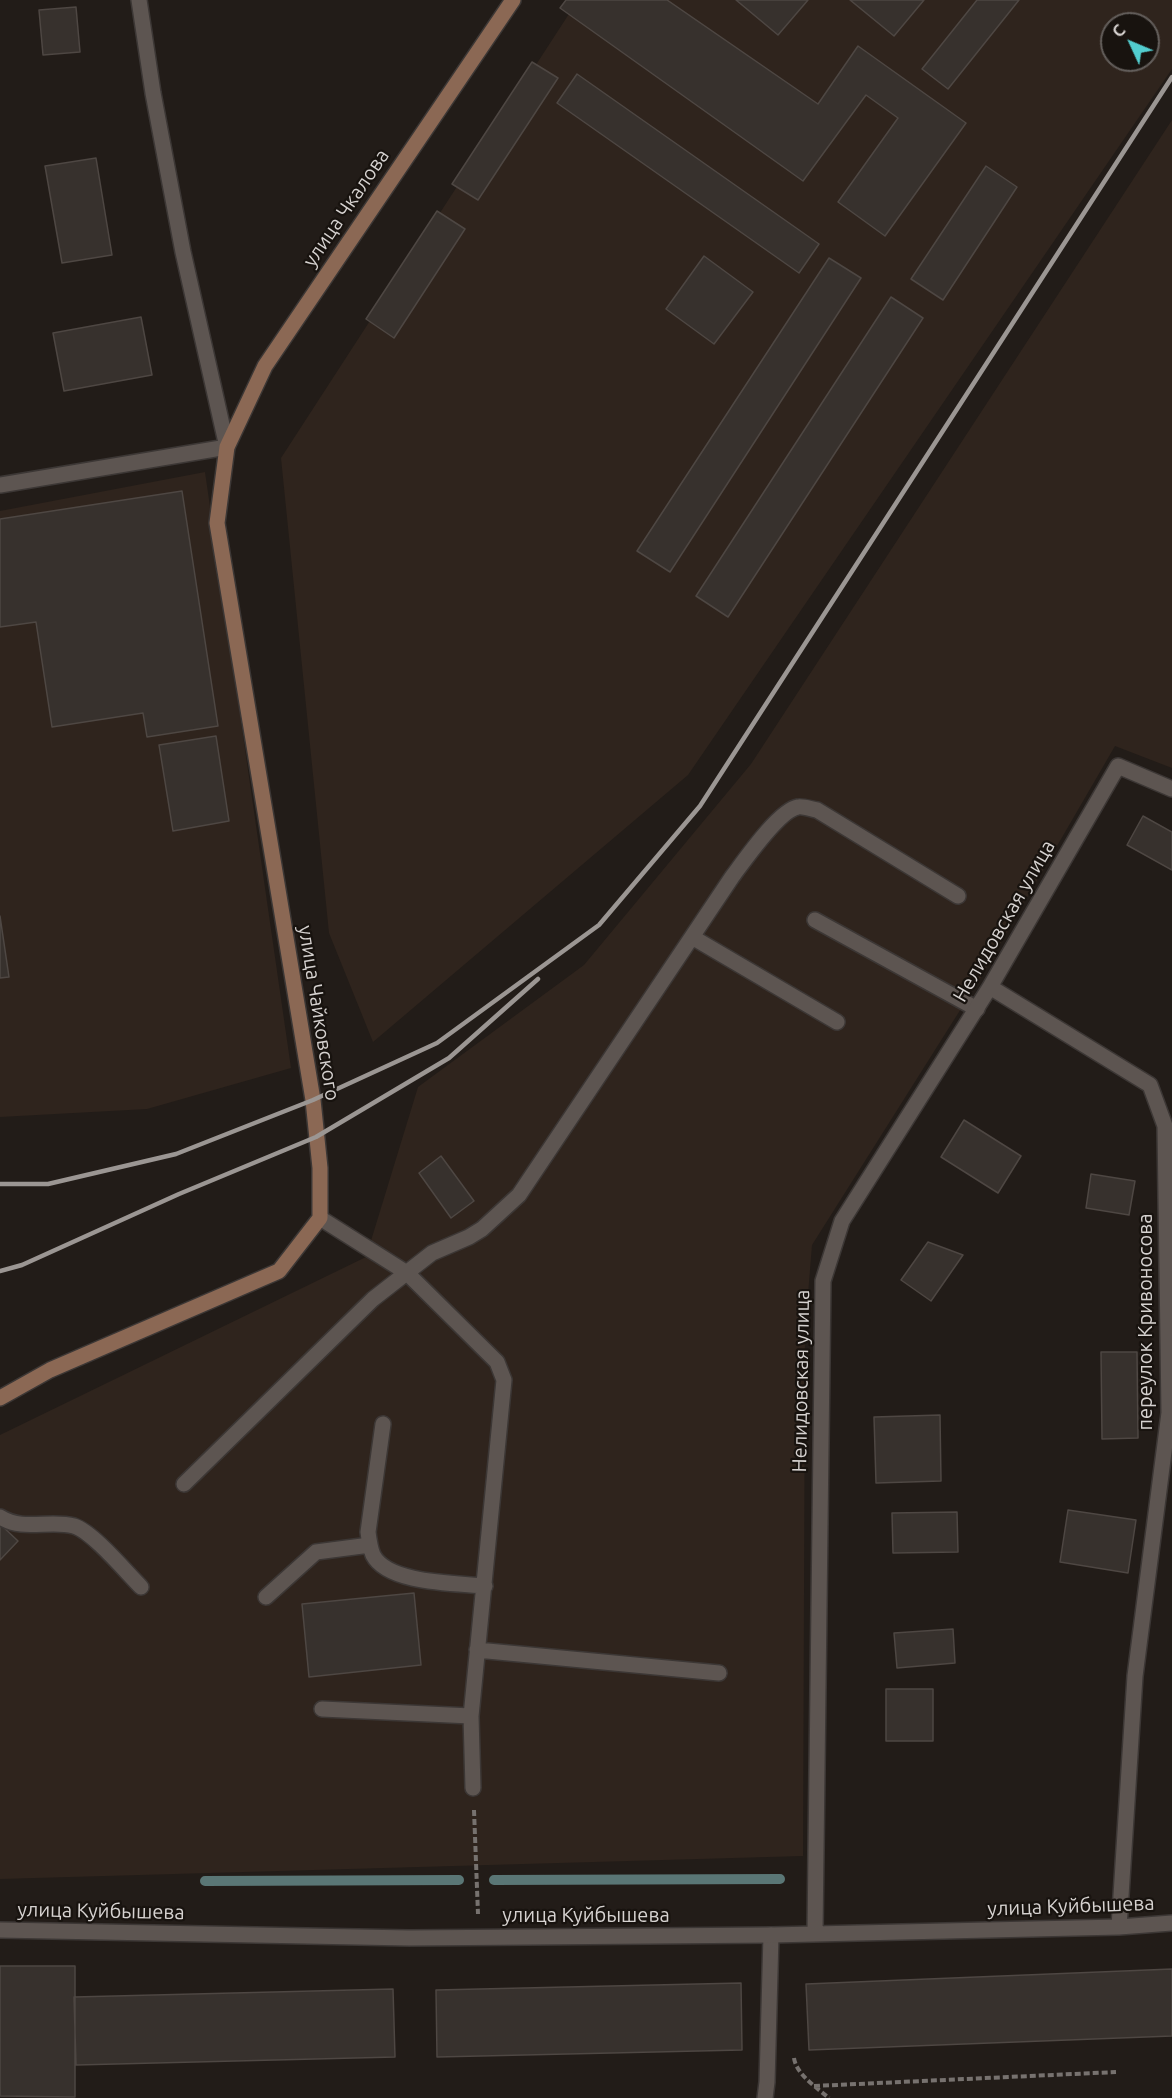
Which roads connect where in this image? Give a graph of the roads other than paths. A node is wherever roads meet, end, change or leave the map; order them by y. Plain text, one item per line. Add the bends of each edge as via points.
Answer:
1 (139, 0) edge
2 (513, 0) edge
3 (227, 447) junction
4 (0, 485) edge
5 (1172, 789) edge
6 (958, 896) dead end
7 (815, 920) dead end
8 (692, 938) junction
9 (990, 987) junction
10 (976, 1009) junction
11 (837, 1022) dead end
12 (320, 1218) junction
13 (407, 1273) junction
14 (0, 1398) edge
15 (382, 1424) dead end
16 (184, 1484) dead end
17 (0, 1517) edge
18 (370, 1545) junction
19 (485, 1586) junction
20 (141, 1587) dead end
21 (266, 1597) dead end
22 (477, 1650) junction
23 (718, 1672) dead end
24 (322, 1709) dead end
25 (471, 1716) junction
26 (473, 1788) road end
27 (1172, 1923) edge
28 (1119, 1927) junction
29 (0, 1930) edge
30 (815, 1932) junction
31 (771, 1935) junction
32 (765, 2098) edge

1 - 3 street via 183,252
2 - 3 street, улица Чкалова via 265,366
3 - 4 street
3 - 12 street, улица Чайковского via 217,523 313,1100
5 - 9 street, Нелидовская улица via 1118,766
6 - 8 street via 817,810 798,806 767,831
7 - 10 street
8 - 11 street
8 - 13 street via 519,1195 482,1229 432,1253
9 - 10 street, Нелидовская улица
9 - 28 street, переулок Кривоносова via 1150,1084 1165,1126 1169,1413 1135,1676
10 - 30 street, Нелидовская улица via 842,1221 823,1281
12 - 13 street
12 - 14 street via 279,1271 50,1370
13 - 16 street via 373,1299
13 - 19 street via 497,1362 504,1380
15 - 18 street via 368,1532
17 - 20 street via 24,1526 65,1525 82,1530
18 - 19 street via 374,1557 402,1576
18 - 21 street via 316,1552
19 - 22 street
22 - 23 street
22 - 25 street
24 - 25 street
25 - 26 street
27 - 28 street, улица Куйбышева
28 - 30 street, улица Куйбышева
29 - 31 street, улица Куйбышева via 398,1938
30 - 31 street, улица Куйбышева
31 - 32 street

